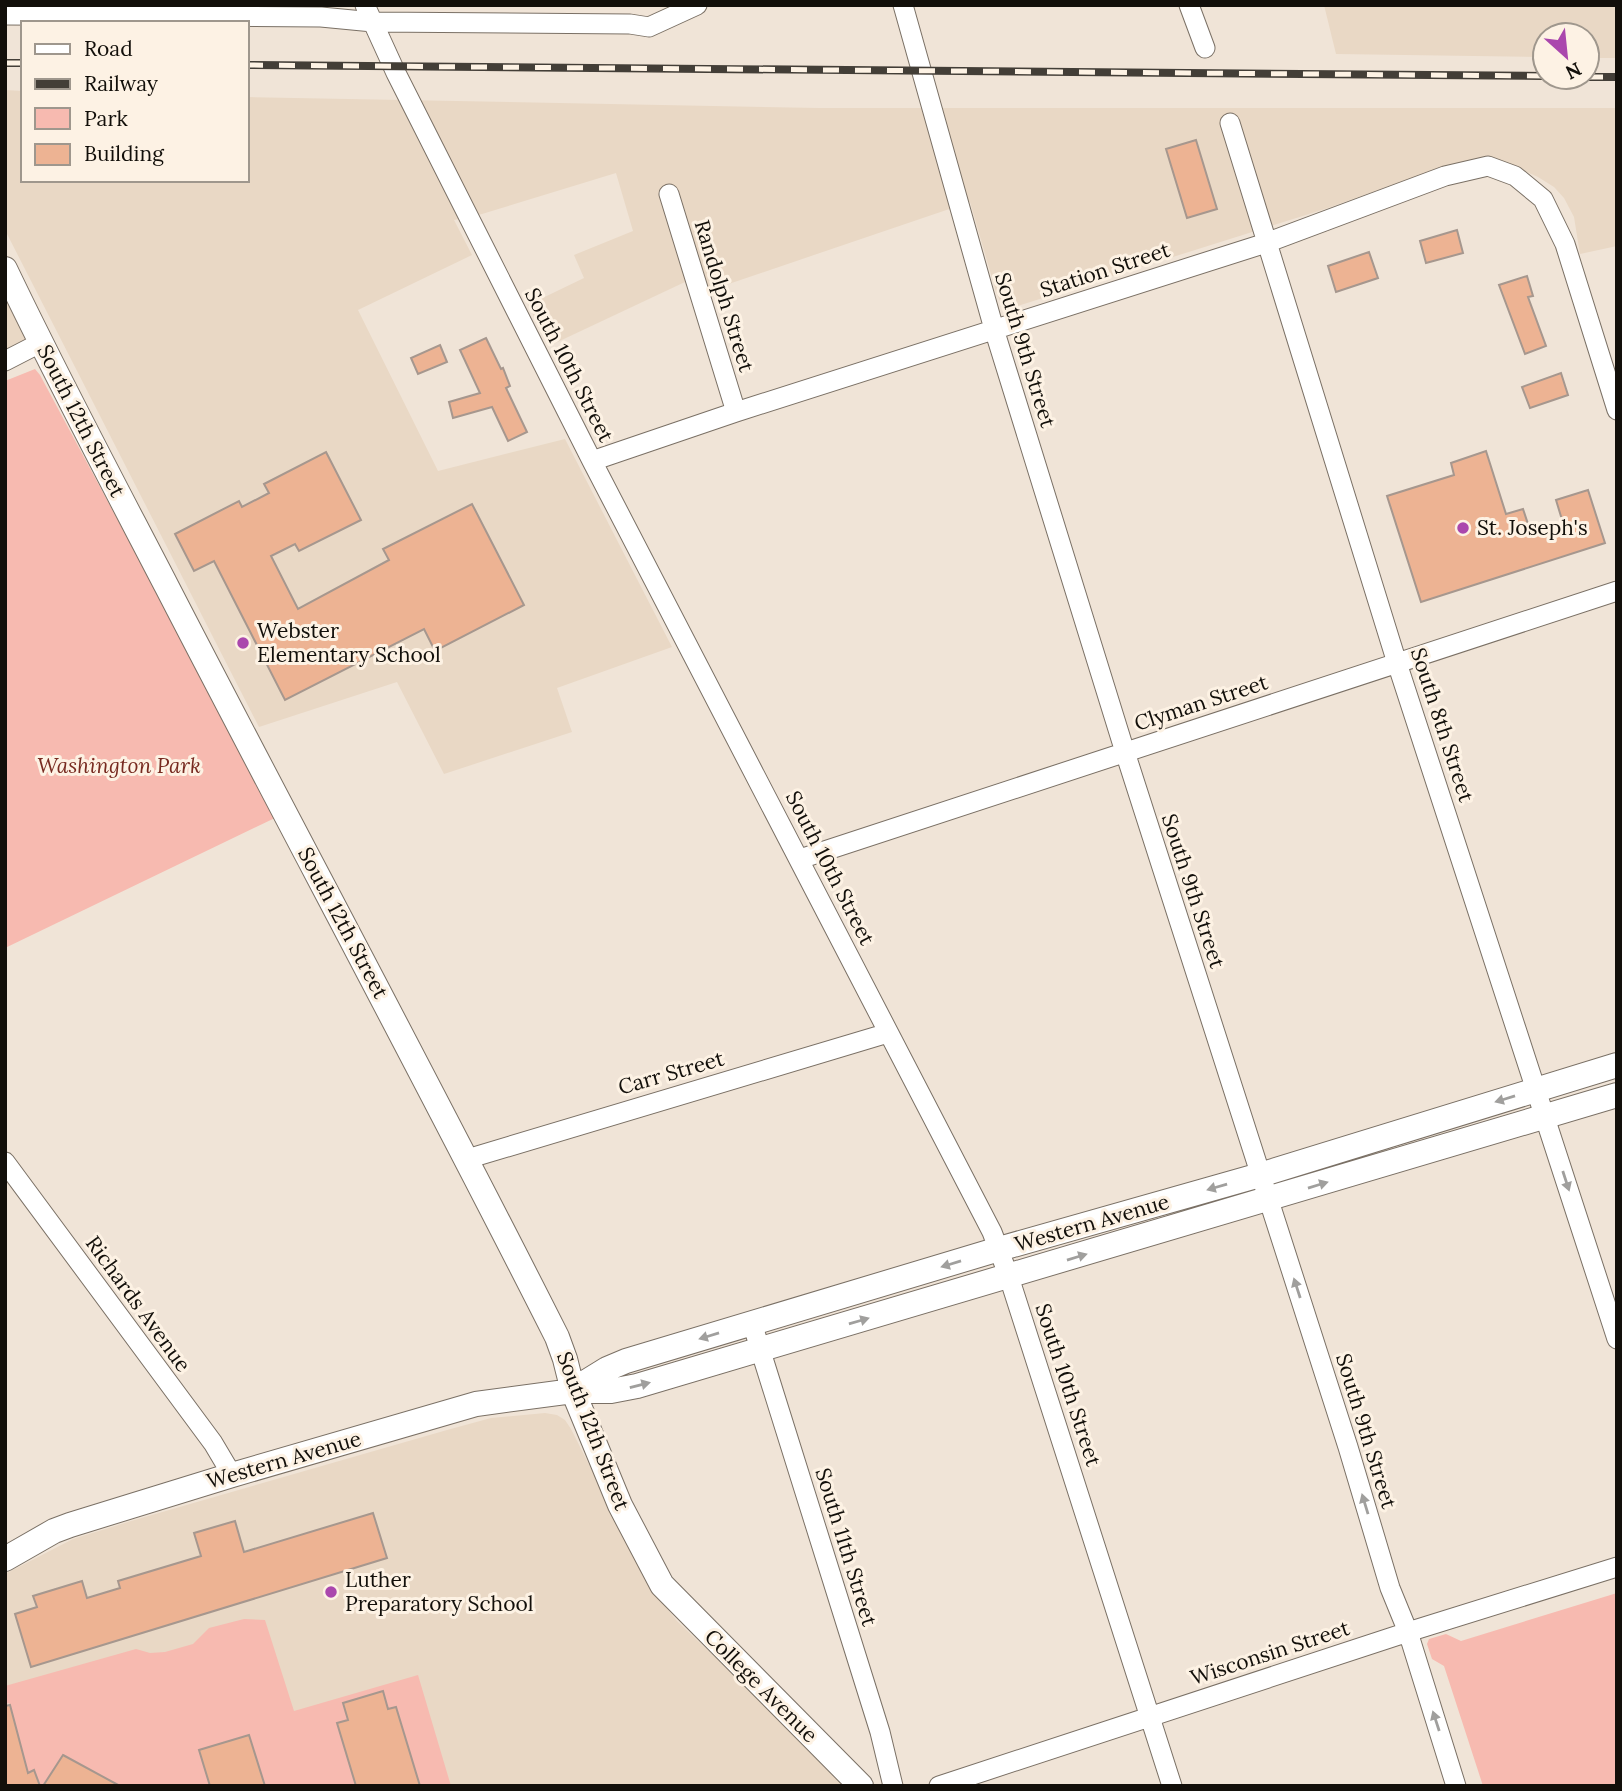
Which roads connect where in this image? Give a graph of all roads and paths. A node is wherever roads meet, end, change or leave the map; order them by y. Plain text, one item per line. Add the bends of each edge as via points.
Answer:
1 (697, 5) edge
2 (903, 5) edge
3 (1189, 5) edge
4 (369, 14) edge
5 (5, 15) edge
6 (627, 15) edge
7 (1205, 48) dead end
8 (1230, 122) dead end
9 (669, 194) dead end
10 (1266, 243) junction
11 (5, 269) edge
12 (994, 329) junction
13 (40, 343) junction
14 (5, 360) edge
15 (1617, 410) edge
16 (736, 412) junction
17 (593, 461) junction
18 (1617, 591) edge
19 (1397, 663) junction
20 (1125, 752) junction
21 (800, 859) junction
22 (888, 1033) junction
23 (1617, 1065) edge
24 (1537, 1089) junction
25 (1617, 1095) edge
26 (1546, 1116) junction
27 (467, 1159) junction
28 (5, 1163) edge
29 (1260, 1175) junction
30 (1268, 1200) junction
31 (999, 1250) junction
32 (1009, 1277) junction
33 (752, 1323) junction
34 (1617, 1339) edge
35 (760, 1350) junction
36 (573, 1391) junction
37 (232, 1475) junction
38 (5, 1559) edge
39 (1617, 1567) edge
40 (662, 1585) joint
41 (1408, 1632) junction
42 (1150, 1715) junction
43 (861, 1786) edge
44 (893, 1786) edge
45 (939, 1786) edge
46 (1172, 1786) edge
47 (1456, 1786) edge

1 - 6 street via 649,27
2 - 12 street, South 9th Street
3 - 7 street
4 - 5 street
4 - 6 street
4 - 17 street, South 10th Street
8 - 10 street, South 8th Street
9 - 16 street, Randolph Street
10 - 12 street, Station Street
10 - 15 street, Station Street via 1444,176 1488,166 1515,176 1543,199 1565,244
10 - 19 street, South 8th Street
11 - 13 street, South 12th Street
12 - 16 street, Station Street
12 - 20 street, South 9th Street
13 - 14 street
13 - 27 street, South 12th Street
16 - 17 street, Station Street
17 - 21 street, South 10th Street
18 - 19 street, Clyman Street
19 - 20 street, Clyman Street
19 - 24 street, South 8th Street
20 - 21 street, Clyman Street
20 - 29 street, South 9th Street
21 - 22 street, South 10th Street
22 - 27 street, Carr Street
22 - 31 street, South 10th Street
23 - 24 street, Western Avenue
24 - 26 street, South 8th Street
24 -> 29 street, Western Avenue
25 - 26 street, Western Avenue
30 -> 26 street, Western Avenue
26 -> 34 street, South 8th Street
27 - 36 street, South 12th Street via 556,1337
28 - 37 street, Richards Avenue
29 - 30 street, South 9th Street
29 -> 31 street, Western Avenue
32 -> 30 street, Western Avenue
41 -> 30 street, South 9th Street via 1390,1588
31 - 32 street, South 10th Street
31 -> 33 street, Western Avenue
35 -> 32 street, Western Avenue
32 - 42 street, South 10th Street
33 - 35 street, South 11th Street
33 -> 36 street, Western Avenue via 626,1361
36 -> 35 street, Western Avenue via 637,1386
35 - 44 street, South 11th Street via 876,1718
36 - 37 street, Western Avenue via 476,1404
36 - 40 street, South 12th Street via 620,1505
37 - 38 street, Western Avenue via 54,1531
39 - 41 street, Wisconsin Street
40 - 43 street, College Avenue
41 - 42 street, Wisconsin Street
47 -> 41 street, South 9th Street
42 - 45 street, Wisconsin Street
42 - 46 street, South 10th Street

